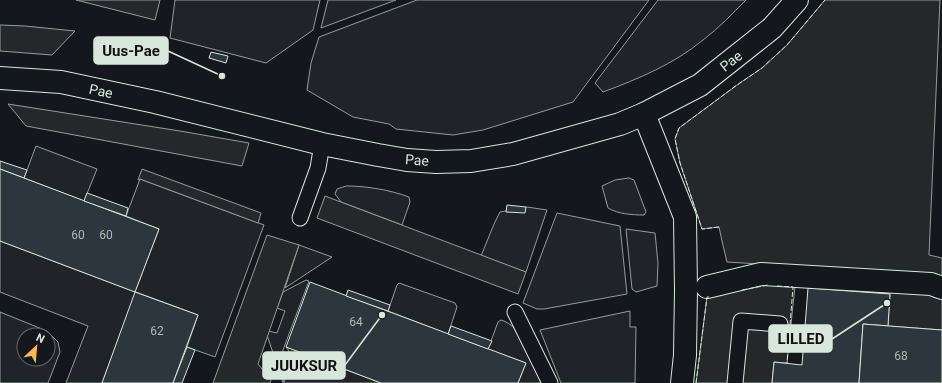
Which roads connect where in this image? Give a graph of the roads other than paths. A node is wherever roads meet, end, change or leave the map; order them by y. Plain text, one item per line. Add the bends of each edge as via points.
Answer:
1 (797, 0) edge
2 (0, 78) edge
3 (644, 114) junction
4 (322, 144) junction
5 (300, 218) dead end
6 (707, 287) dead end
7 (942, 288) edge
8 (515, 312) dead end
9 (780, 324) dead end
10 (550, 383) edge
11 (682, 383) edge
12 (735, 383) edge

1 - 3 street, Pae via 772,28 700,85
2 - 4 street, Pae via 61,82 156,102
3 - 4 street, Pae via 620,124 513,154 470,161 407,160
3 - 11 street via 685,217 686,355
4 - 5 lane via 318,168
6 - 7 street via 761,274 931,284
8 - 10 lane
9 - 12 lane via 741,321

